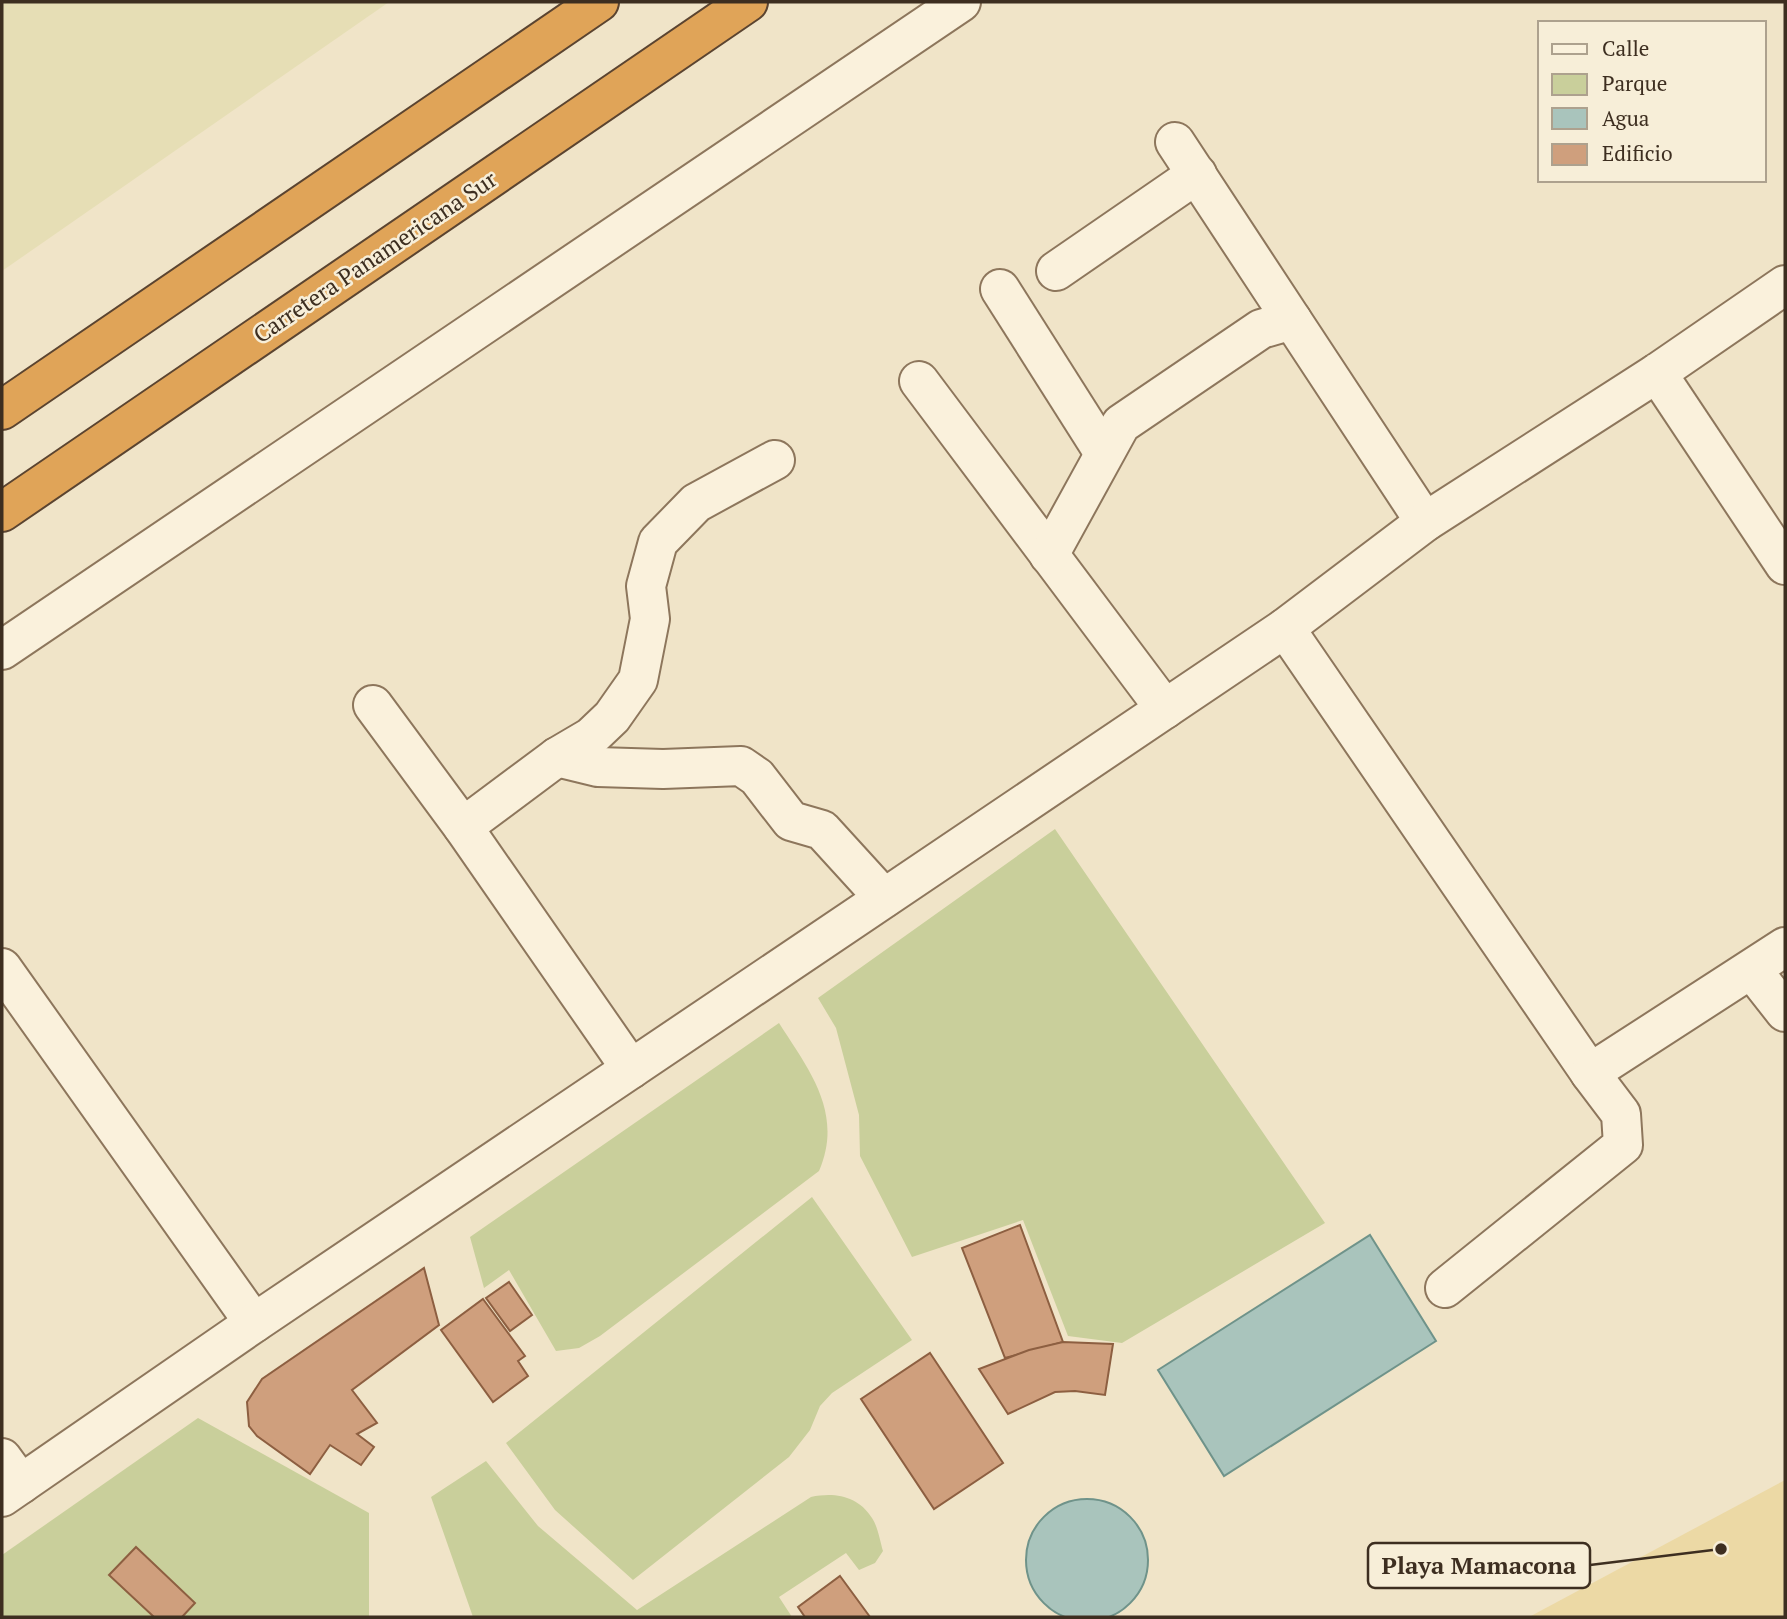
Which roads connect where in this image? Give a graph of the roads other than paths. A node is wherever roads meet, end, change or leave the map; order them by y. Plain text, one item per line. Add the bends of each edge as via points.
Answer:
1 (598, 2) edge
2 (748, 2) edge
3 (961, 2) edge
4 (1175, 142) dead end
5 (1196, 174) junction
6 (1056, 271) dead end
7 (1785, 285) edge
8 (1000, 289) dead end
9 (1292, 320) junction
10 (1657, 373) junction
11 (919, 381) dead end
12 (2, 410) edge
13 (1104, 453) junction
14 (775, 460) dead end
15 (2, 512) edge
16 (1425, 522) junction
17 (1049, 555) junction
18 (1785, 565) edge
19 (1285, 628) junction
20 (2, 650) edge
21 (373, 705) dead end
22 (1165, 709) junction
23 (557, 757) junction
24 (463, 827) junction
25 (884, 898) junction
26 (1785, 947) edge
27 (2, 968) edge
28 (1752, 970) junction
29 (1785, 1012) edge
30 (631, 1069) junction
31 (1590, 1073) junction
32 (1445, 1288) dead end
33 (254, 1323) junction
34 (8, 1480) edge

1 - 12 highway
2 - 15 highway, Carretera Panamericana Sur
3 - 20 street
4 - 5 street
5 - 6 street
5 - 9 street
7 - 10 street
8 - 13 street
9 - 13 street via 1261,329 1121,424
9 - 16 street
10 - 16 street
10 - 18 street
11 - 17 street
13 - 17 street
14 - 23 street via 696,503 658,542 646,586 650,619 638,680 591,737
16 - 19 street
17 - 22 street
19 - 22 street
19 - 31 street
21 - 24 street
22 - 25 street
23 - 24 street
23 - 25 street via 598,767 741,766 757,778 791,821 822,830
24 - 30 street
25 - 30 street
26 - 28 street
27 - 33 street
28 - 29 street
28 - 31 street
30 - 33 street
31 - 32 street via 1621,1114 1623,1145
33 - 34 street

